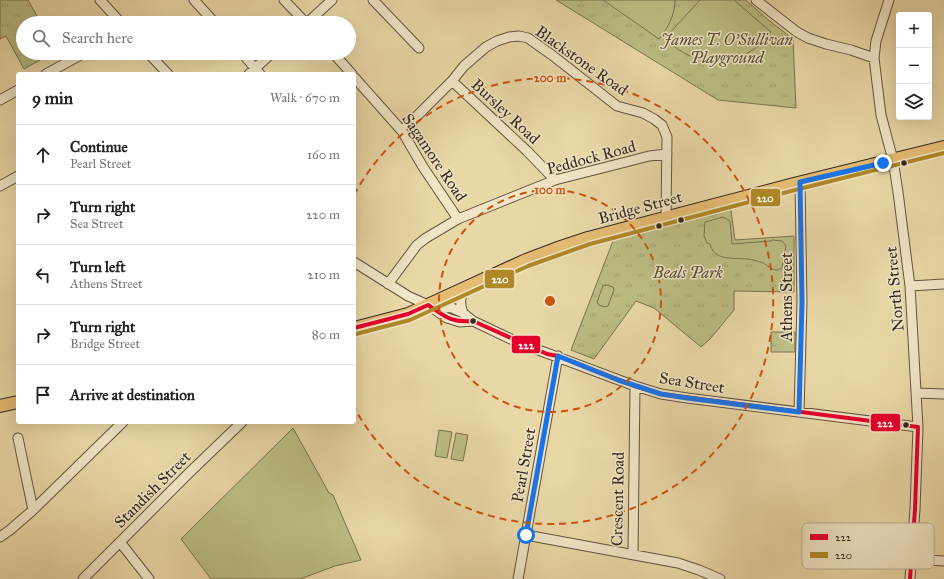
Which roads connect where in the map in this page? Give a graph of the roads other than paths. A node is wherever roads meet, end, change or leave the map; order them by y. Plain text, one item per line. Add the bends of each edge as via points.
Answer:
1 (100, 0) edge
2 (194, 0) edge
3 (284, 0) edge
4 (332, 0) edge
5 (373, 0) edge
6 (756, 0) edge
7 (889, 0) edge
8 (115, 16) edge
9 (209, 16) edge
10 (299, 16) edge
11 (314, 16) edge
12 (419, 48) dead end
13 (874, 58) junction
14 (71, 60) edge
15 (155, 60) edge
16 (246, 60) edge
17 (265, 60) edge
18 (339, 60) edge
19 (50, 72) edge
20 (166, 72) edge
21 (254, 72) edge
22 (350, 72) edge
23 (356, 79) edge
24 (452, 81) junction
25 (16, 91) edge
26 (0, 100) edge
27 (402, 131) junction
28 (944, 148) edge
29 (667, 154) junction
30 (893, 160) junction
31 (16, 177) edge
32 (555, 180) junction
33 (800, 182) junction
34 (0, 186) edge
35 (666, 217) junction
36 (458, 219) junction
37 (356, 263) edge
38 (388, 284) junction
39 (944, 284) edge
40 (467, 286) junction
41 (910, 286) junction
42 (428, 305) junction
43 (463, 313) junction
44 (473, 321) junction
45 (356, 327) edge
46 (558, 356) junction
47 (635, 386) junction
48 (917, 393) junction
49 (944, 394) edge
50 (16, 402) edge
51 (0, 406) edge
52 (799, 412) junction
53 (121, 424) edge
54 (240, 424) edge
55 (918, 427) junction
56 (18, 438) dead end
57 (32, 510) junction
58 (914, 523) edge
59 (526, 535) junction
60 (0, 537) edge
61 (120, 542) junction
62 (633, 554) junction
63 (934, 560) edge
64 (944, 561) edge
65 (911, 569) edge
66 (83, 579) edge
67 (150, 579) edge
68 (518, 579) edge
69 (720, 579) edge
70 (910, 579) edge

1 - 8 street
2 - 9 street
3 - 10 street
4 - 11 street
5 - 12 street
6 - 13 street via 808,38
7 - 13 street, North Street via 876,40
13 - 30 street, North Street via 881,115
14 - 19 street
15 - 20 street
16 - 21 street
17 - 21 street
18 - 22 street
23 - 27 street, Sagamore Road
24 - 27 street, Blackstone Road
24 - 29 street, Blackstone Road via 464,66 486,47 509,37 528,38 617,106 643,113 662,125
24 - 32 street, Bursley Road
25 - 26 street
27 - 36 street, Sagamore Road
28 - 30 main road, Bridge Street
29 - 32 street, Peddock Road
29 - 35 street, Blackstone Road
30 - 33 main road, Bridge Street
30 - 41 street, North Street
31 - 34 street
32 - 36 street, Peddock Road
33 - 35 main road, Bridge Street
33 - 52 street, Athens Street via 802,302
35 - 40 main road, Bridge Street via 555,249
36 - 38 street, Peddock Road via 417,245
37 - 38 street, Sea Street
38 - 42 street, Sea Street
39 - 41 street
40 - 42 main road, Bridge Street
40 - 43 street via 460,299
41 - 48 street, North Street
42 - 43 street, Sea Street via 452,308
42 - 44 street, Sea Street via 452,320
42 - 45 main road, Bridge Street via 408,314
43 - 44 street, Sea Street
44 - 46 street, Sea Street via 517,342
46 - 47 street, Sea Street
46 - 59 street, Pearl Street
47 - 52 street, Sea Street via 661,394
47 - 62 street, Crescent Road
48 - 49 street
48 - 55 street, North Street
50 - 51 main road
52 - 55 street, Sea Street
53 - 57 street
54 - 61 street, Standish Street
55 - 58 street, North Street
56 - 57 street
57 - 60 street
59 - 62 street, Crescent Road
59 - 68 street, Pearl Street
61 - 66 street, Standish Street
61 - 67 street
62 - 69 street via 678,563
63 - 64 street
65 - 70 street, North Street

